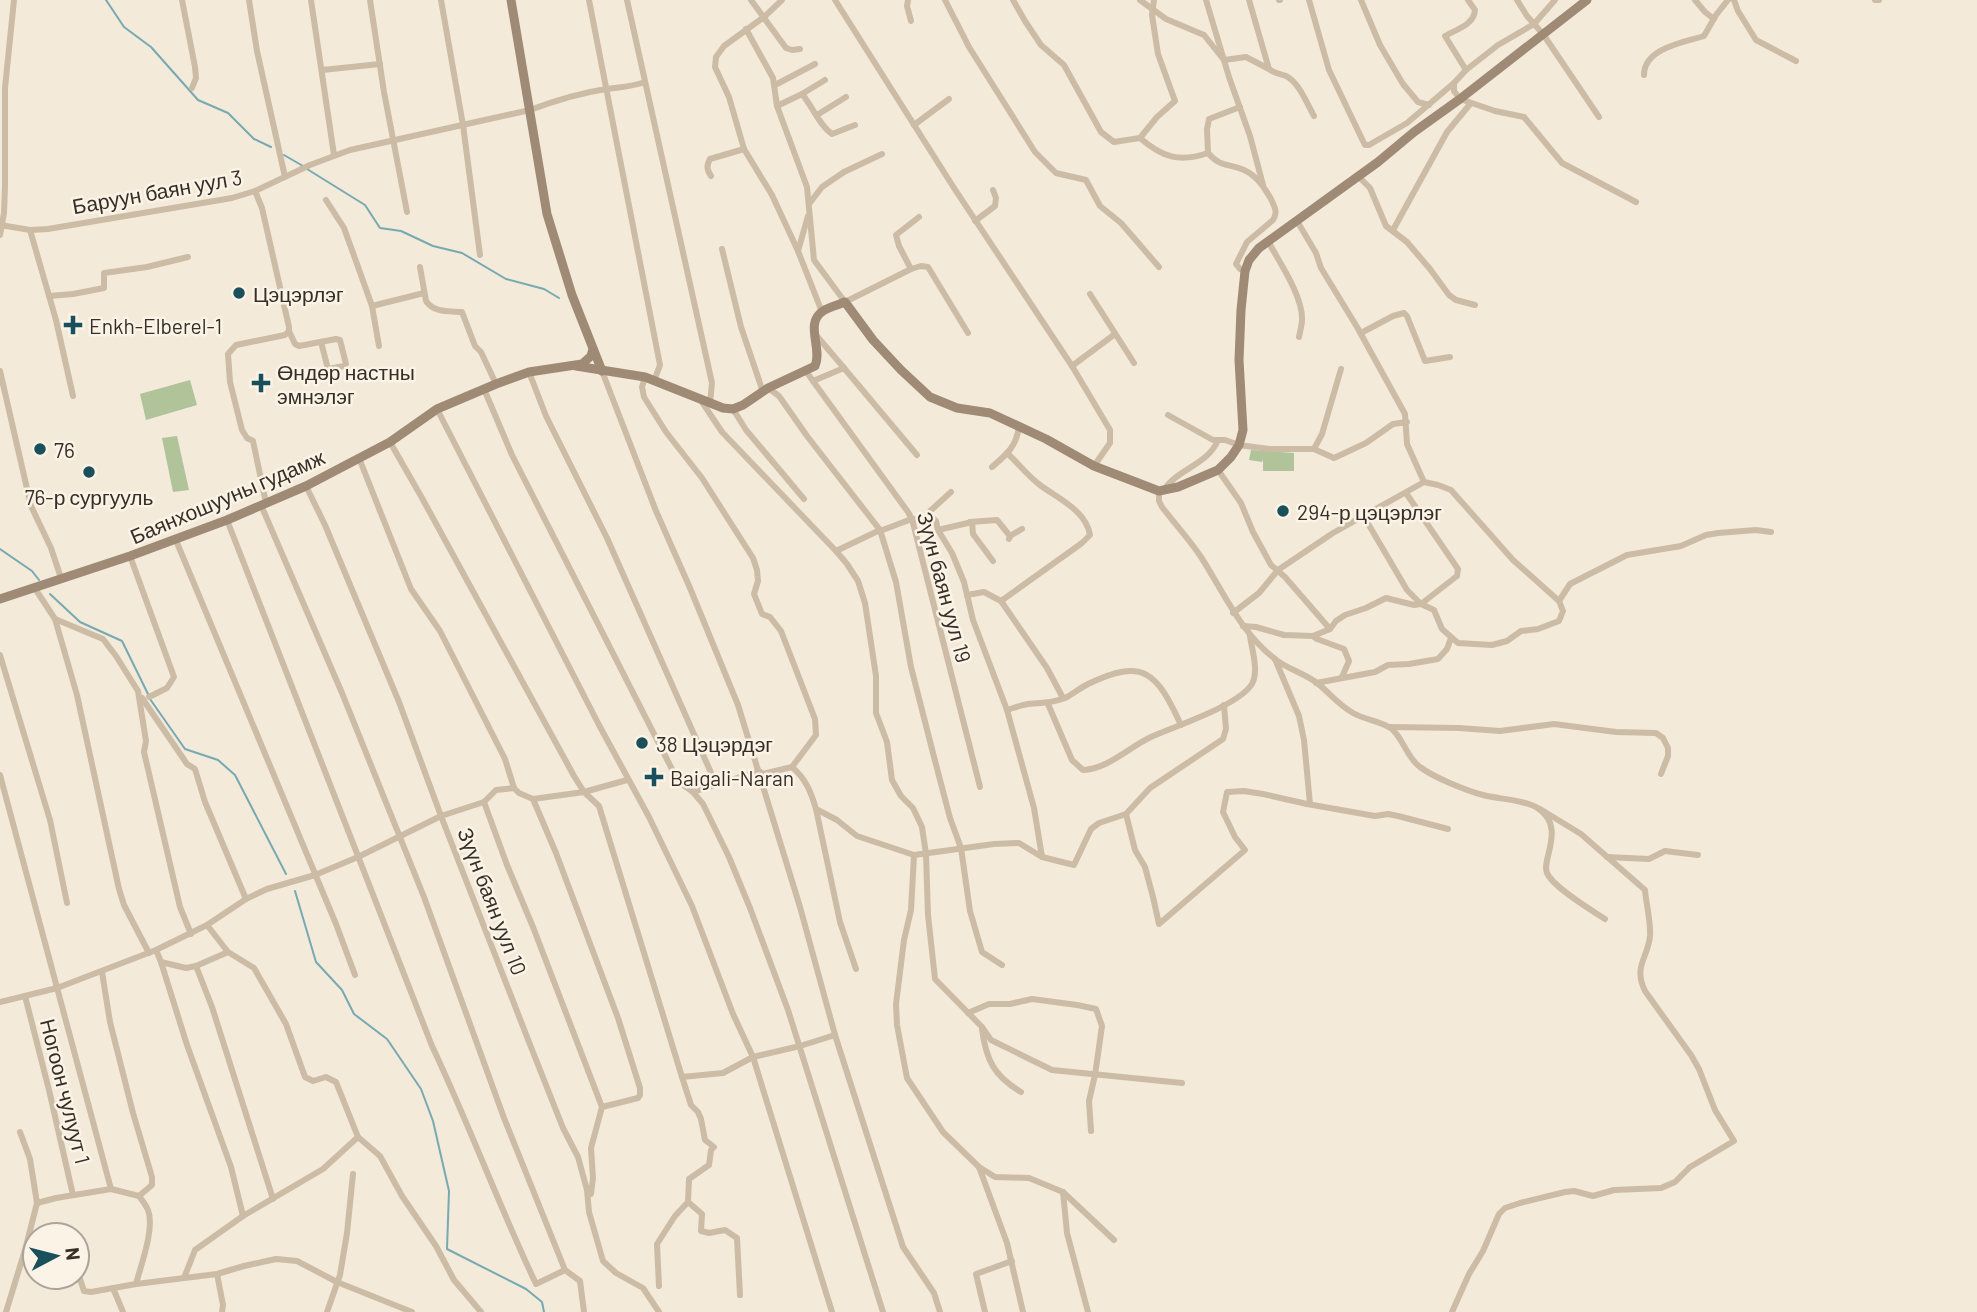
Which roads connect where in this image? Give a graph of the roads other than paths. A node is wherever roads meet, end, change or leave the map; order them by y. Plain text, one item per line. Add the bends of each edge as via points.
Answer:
1 (14, 0) edge
2 (183, 0) edge
3 (249, 0) edge
4 (311, 0) edge
5 (370, 0) edge
6 (441, 0) edge
7 (511, 0) edge
8 (590, 0) edge
9 (627, 0) edge
10 (751, 0) edge
11 (782, 0) edge
12 (835, 0) edge
13 (908, 0) edge
14 (945, 0) edge
15 (1013, 0) edge
16 (1140, 0) edge
17 (1206, 0) edge
18 (1249, 0) edge
19 (1309, 0) edge
20 (1361, 0) edge
21 (1468, 0) edge
22 (1517, 0) edge
23 (1555, 0) edge
24 (1587, 0) edge
25 (1695, 0) edge
26 (1728, 0) edge
27 (1734, 0) edge
28 (1153, 2) edge
29 (764, 17) junction
30 (1714, 19) junction
31 (911, 22) dead end
32 (1534, 24) junction
33 (746, 29) junction
34 (1543, 34) junction
35 (800, 49) dead end
36 (1224, 60) junction
37 (1796, 61) dead end
38 (380, 64) junction
39 (815, 64) dead end
40 (1269, 69) junction
41 (1466, 70) junction
42 (322, 71) junction
43 (1644, 75) dead end
44 (825, 80) dead end
45 (645, 82) junction
46 (1454, 83) junction
47 (775, 85) junction
48 (192, 88) dead end
49 (607, 89) junction
50 (802, 94) junction
51 (846, 97) dead end
52 (949, 99) dead end
53 (1460, 99) junction
54 (1471, 103) junction
55 (1429, 105) junction
56 (778, 106) junction
57 (1240, 107) junction
58 (530, 110) junction
59 (817, 115) junction
60 (1314, 116) dead end
61 (1599, 117) dead end
62 (463, 125) junction
63 (855, 125) dead end
64 (914, 125) junction
65 (1140, 138) junction
66 (393, 140) junction
67 (744, 149) junction
68 (1208, 153) junction
69 (334, 155) junction
70 (882, 155) dead end
71 (711, 176) dead end
72 (1358, 176) junction
73 (285, 177) junction
74 (1264, 185) junction
75 (993, 190) dead end
76 (255, 191) junction
77 (326, 200) dead end
78 (1636, 202) dead end
79 (809, 208) junction
80 (407, 212) dead end
81 (919, 217) dead end
82 (975, 221) junction
83 (1297, 221) junction
84 (1, 225) edge
85 (30, 230) junction
86 (1392, 230) junction
87 (0, 235) edge
88 (1268, 241) junction
89 (722, 249) dead end
90 (798, 251) junction
91 (480, 256) dead end
92 (188, 257) dead end
93 (421, 267) dead end
94 (1159, 267) dead end
95 (911, 269) junction
96 (1245, 271) junction
97 (424, 293) junction
98 (1090, 294) dead end
99 (50, 296) junction
100 (845, 302) junction
101 (1475, 305) dead end
102 (372, 306) junction
103 (822, 312) junction
104 (289, 331) junction
105 (968, 333) dead end
106 (815, 334) junction
107 (1115, 334) junction
108 (1361, 334) junction
109 (1299, 337) dead end
110 (321, 342) junction
111 (379, 346) dead end
112 (593, 349) junction
113 (1450, 357) dead end
114 (1134, 363) dead end
115 (576, 366) junction
116 (1072, 366) junction
117 (844, 368) junction
118 (1341, 369) dead end
119 (805, 370) junction
120 (0, 371) edge
121 (602, 371) junction
122 (529, 372) junction
123 (650, 379) junction
124 (813, 381) junction
125 (496, 383) junction
126 (484, 390) junction
127 (766, 390) junction
128 (74, 396) dead end
129 (699, 398) junction
130 (710, 403) junction
131 (438, 409) junction
132 (733, 409) junction
133 (1168, 415) dead end
134 (1407, 422) junction
135 (1018, 426) junction
136 (1218, 440) junction
137 (390, 442) junction
138 (1239, 445) junction
139 (1314, 449) junction
140 (1007, 453) junction
141 (917, 455) dead end
142 (359, 458) junction
143 (1094, 466) junction
144 (992, 467) dead end
145 (1218, 470) junction
146 (1424, 482) junction
147 (306, 486) junction
148 (1162, 490) junction
149 (951, 492) dead end
150 (1406, 494) junction
151 (804, 499) dead end
152 (263, 504) junction
153 (1363, 515) junction
154 (928, 518) junction
155 (912, 519) junction
156 (227, 520) junction
157 (970, 522) junction
158 (1022, 529) dead end
159 (880, 530) junction
160 (938, 530) junction
161 (1771, 532) dead end
162 (176, 538) junction
163 (836, 551) junction
164 (130, 556) junction
165 (993, 561) dead end
166 (1278, 570) junction
167 (61, 578) junction
168 (40, 585) junction
169 (967, 594) junction
170 (0, 599) edge
171 (1001, 601) junction
172 (1559, 601) junction
173 (1421, 604) junction
174 (1233, 613) junction
175 (55, 619) junction
176 (1243, 626) junction
177 (1331, 629) junction
178 (1249, 634) junction
179 (1313, 636) junction
180 (1451, 638) junction
181 (0, 655) edge
182 (1275, 659) junction
183 (1342, 677) junction
184 (1316, 682) junction
185 (138, 691) junction
186 (149, 697) dead end
187 (1063, 698) junction
188 (1048, 704) junction
189 (1224, 705) junction
190 (1007, 710) junction
191 (1181, 725) junction
192 (1390, 727) junction
193 (792, 767) junction
194 (759, 771) junction
195 (1661, 774) dead end
196 (0, 775) edge
197 (627, 780) junction
198 (716, 784) junction
199 (980, 787) dead end
200 (514, 788) junction
201 (584, 792) junction
202 (693, 792) junction
203 (533, 799) junction
204 (484, 802) junction
205 (1310, 804) junction
206 (816, 809) junction
207 (1539, 809) junction
208 (1126, 814) junction
209 (441, 816) junction
210 (1448, 829) dead end
211 (399, 837) junction
212 (961, 848) junction
213 (926, 854) junction
214 (914, 855) junction
215 (1698, 855) dead end
216 (358, 857) junction
217 (1042, 857) junction
218 (1607, 857) junction
219 (315, 875) junction
220 (246, 899) junction
221 (68, 903) dead end
222 (1605, 919) dead end
223 (207, 925) junction
224 (191, 934) junction
225 (152, 951) junction
226 (228, 952) junction
227 (161, 962) junction
228 (1002, 965) dead end
229 (196, 966) junction
230 (856, 969) dead end
231 (102, 972) junction
232 (355, 975) dead end
233 (57, 988) junction
234 (25, 996) junction
235 (0, 1002) edge
236 (968, 1013) junction
237 (982, 1027) junction
238 (835, 1035) junction
239 (800, 1046) junction
240 (753, 1057) junction
241 (1095, 1075) junction
242 (682, 1077) junction
243 (1182, 1083) dead end
244 (1021, 1092) dead end
245 (601, 1107) junction
246 (1091, 1131) dead end
247 (20, 1132) dead end
248 (358, 1137) junction
249 (578, 1157) junction
250 (590, 1161) junction
251 (979, 1167) junction
252 (353, 1174) dead end
253 (111, 1189) junction
254 (1063, 1192) junction
255 (73, 1195) junction
256 (139, 1196) junction
257 (273, 1199) junction
258 (688, 1202) junction
259 (37, 1203) junction
260 (589, 1212) junction
261 (243, 1216) junction
262 (32, 1221) edge
263 (1114, 1240) dead end
264 (1012, 1261) junction
265 (21, 1263) edge
266 (565, 1270) junction
267 (217, 1273) junction
268 (184, 1278) junction
269 (337, 1282) junction
270 (136, 1284) junction
271 (659, 1286) dead end
272 (113, 1288) junction
273 (84, 1291) edge
274 (740, 1295) dead end
275 (6, 1312) edge
276 (123, 1312) edge
277 (222, 1312) edge
278 (327, 1312) edge
279 (412, 1312) edge
280 (481, 1312) edge
281 (584, 1312) edge
282 (659, 1312) edge
283 (832, 1312) edge
284 (883, 1312) edge
285 (940, 1312) edge
286 (985, 1312) edge
287 (1023, 1312) edge
288 (1088, 1312) edge
289 (1452, 1312) edge

1 - 84 street via 5,88 6,175
2 - 48 street via 195,67
3 - 73 street
4 - 42 street
5 - 38 street
6 - 62 street
7 - 58 street
8 - 49 street
9 - 45 street
10 - 29 street
11 - 29 street
12 - 64 street
13 - 31 street
14 - 94 street via 1035,152 1056,173 1086,180 1101,206
15 - 65 street via 1041,45 1064,65 1101,132 1114,142
16 - 36 street via 1166,19 1204,35
17 - 36 street
18 - 40 street
19 - 55 street via 1329,70 1365,145 1407,123
20 - 55 street via 1380,45 1404,84 1418,102
21 - 41 street via 1475,10 1471,21 1445,36
22 - 32 street
23 - 32 street
24 - 34 street
25 - 30 street
26 - 30 street
27 - 37 street via 1756,40
28 - 65 street via 1158,54 1175,101
29 - 33 street
29 - 35 street via 786,48
30 - 43 street via 1704,36 1668,46 1649,60
32 - 34 street
32 - 41 street
33 - 47 street
33 - 67 street via 724,46 715,67
34 - 53 street
34 - 61 street
36 - 40 street via 1246,57
36 - 57 street
38 - 42 street
38 - 66 street
39 - 47 street
40 - 60 street via 1296,85
41 - 46 street
42 - 69 street
44 - 50 street
45 - 49 street
45 - 130 street via 712,383
46 - 53 street
46 - 55 street
47 - 56 street
49 - 58 street
49 - 123 street via 660,365
50 - 56 street
50 - 59 street
51 - 59 street
52 - 64 street
53 - 54 street
53 - 72 street
54 - 78 street via 1524,117 1562,163
54 - 86 street via 1447,132
56 - 79 street via 807,187
57 - 68 street via 1209,119
57 - 74 street
58 - 62 street
58 - 112 street via 547,214
59 - 63 street via 832,134
62 - 66 street
62 - 91 street
64 - 82 street
65 - 68 street via 1164,155 1189,158
66 - 69 street
66 - 80 street
67 - 71 street via 710,159 707,169
67 - 90 street
68 - 74 street via 1216,162 1245,171
69 - 73 street
70 - 79 street via 822,187
72 - 83 street
72 - 86 street via 1370,188
73 - 76 street
74 - 96 street via 1276,216 1247,242 1236,264
75 - 82 street via 995,206
76 - 85 street, Баруун баян уул 3
76 - 104 street, Баруун баян уул 3
77 - 102 street via 344,228
79 - 90 street
79 - 100 street via 814,260
81 - 95 street via 896,235
82 - 116 street
83 - 88 street
83 - 108 street
84 - 85 street, Баруун баян уул 3
84 - 87 street
85 - 99 street
86 - 101 street via 1449,295
88 - 96 street via 1254,253
88 - 109 street via 1301,310
89 - 127 street via 740,327
90 - 103 street
92 - 99 street via 104,273 104,288
93 - 97 street
95 - 100 street
95 - 105 street via 928,267
96 - 138 street via 1239,339 1243,430
97 - 102 street
97 - 125 street via 433,309 462,312
98 - 107 street
99 - 128 street
100 - 103 street
100 - 135 street via 873,340 930,397 957,408 990,413
102 - 111 street
103 - 106 street via 816,318
104 - 110 street via 299,346
104 - 152 street via 236,345 228,354 242,430 253,442
106 - 117 street
106 - 119 street via 818,360
107 - 114 street
107 - 116 street
108 - 113 street via 1404,313 1425,361
108 - 134 street
110 - 110 street via 340,340 346,364 328,369
112 - 115 street via 587,361
112 - 121 street
115 - 121 street, Баянхошууны гудамж
115 - 122 street, Баянхошууны гудамж
116 - 143 street via 1110,430 1110,443
117 - 124 street
117 - 141 street
118 - 139 street
119 - 124 street, Зүүн баян уул 19
119 - 127 street
120 - 167 street via 31,506
121 - 123 street, Баянхошууны гудамж
121 - 194 street via 738,705
122 - 125 street, Баянхошууны гудамж
122 - 198 street
123 - 129 street, Баянхошууны гудамж
123 - 193 street via 642,387 644,397 753,558 756,602 781,631 815,719 816,735
124 - 155 street, Зүүн баян уул 19
125 - 126 street, Баянхошууны гудамж
126 - 131 street, Баянхошууны гудамж
126 - 202 street via 512,455 678,781
127 - 132 street
127 - 159 street via 779,396
129 - 130 street, Баянхошууны гудамж
129 - 163 street via 722,432
130 - 132 street, Баянхошууны гудамж
131 - 137 street, Баянхошууны гудамж
131 - 197 street
132 - 151 street
133 - 136 street via 1208,439
134 - 139 street via 1393,424 1334,458
134 - 146 street via 1407,444
135 - 140 street via 1017,440
135 - 143 street
136 - 138 street
136 - 148 street via 1202,460
137 - 142 street, Баянхошууны гудамж
137 - 201 street
138 - 139 street
138 - 145 street
140 - 144 street
140 - 171 street via 1038,484 1073,507 1090,535
142 - 147 street, Баянхошууны гудамж
142 - 200 street via 411,589 440,631 505,758
143 - 148 street
145 - 148 street
145 - 166 street
146 - 150 street
146 - 172 street via 1451,490 1513,560
147 - 152 street, Баянхошууны гудамж
147 - 209 street, Зүүн баян уул 10 via 399,702
148 - 174 street via 1162,507 1200,556
149 - 154 street
150 - 153 street
150 - 173 street via 1458,569 1457,576
152 - 156 street, Баянхошууны гудамж
152 - 211 street
153 - 166 street
153 - 173 street via 1407,590
154 - 155 street
154 - 160 street via 936,521
155 - 159 street
155 - 199 street, Зүүн баян уул 19
156 - 162 street, Баянхошууны гудамж
156 - 216 street
157 - 158 street via 997,520 1010,538
157 - 160 street
157 - 165 street via 973,534
159 - 163 street
159 - 212 street via 896,582 911,667
160 - 169 street
161 - 172 street via 1718,533 1681,546 1627,555 1570,584
162 - 164 street, Баянхошууны гудамж
162 - 219 street
163 - 213 street via 858,581 865,603 876,677 876,713 887,742 892,780 922,827
164 - 167 street, Баянхошууны гудамж
164 - 186 street via 174,677 167,688
166 - 174 street via 1259,593
166 - 177 street
167 - 168 street, Баянхошууны гудамж
168 - 170 street, Баянхошууны гудамж
168 - 175 street
169 - 171 street via 984,592
169 - 190 street
171 - 187 street
172 - 180 street via 1563,611 1559,621 1521,631 1507,640 1473,645
173 - 177 street via 1386,598 1345,615
173 - 180 street via 1434,610
174 - 176 street
175 - 185 street via 103,639
175 - 225 street via 77,695 119,889
176 - 178 street
176 - 179 street
177 - 179 street
178 - 182 street
178 - 189 street via 1254,680
179 - 183 street via 1344,649 1349,661
180 - 183 street via 1438,659
181 - 221 street via 50,820
182 - 184 street
182 - 205 street via 1299,716
183 - 184 street
184 - 192 street via 1338,705
185 - 220 street via 187,764 195,769
185 - 224 street via 144,752 180,907
187 - 188 street
187 - 191 street via 1111,674 1138,670 1161,686
188 - 190 street
188 - 191 street via 1072,760 1083,770
189 - 191 street
189 - 208 street via 1223,739 1150,788
190 - 217 street via 1034,808
192 - 195 street via 1500,731 1553,724 1656,733 1668,748
192 - 207 street via 1414,761 1434,775 1478,794
193 - 194 street
193 - 206 street via 810,790
194 - 198 street
194 - 238 street
196 - 233 street
197 - 201 street
197 - 240 street via 692,906
198 - 202 street
200 - 203 street
200 - 204 street via 496,790
201 - 203 street
201 - 242 street via 599,806
202 - 239 street via 729,858
203 - 245 street via 618,1018 640,1088 638,1098
204 - 209 street
204 - 245 street
205 - 208 street via 1227,792 1223,812 1245,850 1159,924
205 - 210 street via 1375,816 1388,814
206 - 214 street via 857,836
206 - 230 street via 840,922
207 - 218 street via 1581,834
207 - 222 street via 1551,831 1547,874
208 - 217 street via 1091,829 1074,865
209 - 211 street
209 - 249 street, Зүүн баян уул 10
211 - 216 street
211 - 266 street
212 - 213 street
212 - 217 street via 1019,844
212 - 228 street via 970,911 982,952
213 - 214 street
213 - 236 street via 935,979
214 - 251 street via 911,910 896,1004 907,1078 943,1132
215 - 218 street via 1665,851 1649,859
216 - 219 street
216 - 266 street via 432,1046 536,1284
218 - 289 street via 1645,890 1650,936 1640,980 1691,1055 1734,1141 1661,1188 1592,1196 1565,1192 1505,1208
219 - 220 street
219 - 232 street
220 - 223 street
223 - 224 street
223 - 226 street
224 - 225 street
225 - 227 street
225 - 231 street
226 - 229 street
226 - 248 street via 254,968 286,1024 305,1077 336,1082
227 - 229 street
227 - 261 street via 231,1167
229 - 257 street
231 - 233 street
231 - 256 street via 110,1022 150,1166 152,1185
233 - 234 street
233 - 253 street
234 - 235 street
234 - 255 street, Ногоон чулуут 1
236 - 237 street
236 - 241 street via 989,1004 1032,999 1096,1010 1102,1026
237 - 241 street via 991,1040 1052,1070
237 - 244 street via 985,1051 1003,1081
238 - 239 street
238 - 285 street via 903,1247 934,1293
239 - 240 street
239 - 284 street
240 - 242 street via 723,1073
240 - 283 street
241 - 243 street
241 - 246 street via 1088,1101
242 - 258 street via 705,1140 714,1147 709,1165 690,1179
245 - 250 street
247 - 259 street
248 - 257 street via 323,1169
248 - 280 street via 380,1156 454,1280
249 - 250 street
249 - 260 street, Зүүн баян уул 10
250 - 260 street
251 - 254 street via 995,1177 1029,1178
251 - 264 street
252 - 269 street
253 - 255 street
253 - 256 street
254 - 263 street
254 - 288 street via 1067,1233
255 - 259 street
256 - 270 street via 151,1221
257 - 261 street
258 - 271 street via 657,1244
258 - 274 street via 702,1214 701,1231 726,1230 737,1238
259 - 262 street
260 - 282 street, Зүүн баян уул 10 via 603,1261 643,1288
261 - 268 street via 195,1250
264 - 286 street via 976,1274
264 - 287 street
265 - 275 street
266 - 281 street via 580,1281
267 - 268 street
267 - 269 street via 276,1259 297,1261
267 - 277 street
268 - 270 street
269 - 278 street
269 - 279 street
270 - 272 street
272 - 273 street
272 - 276 street

